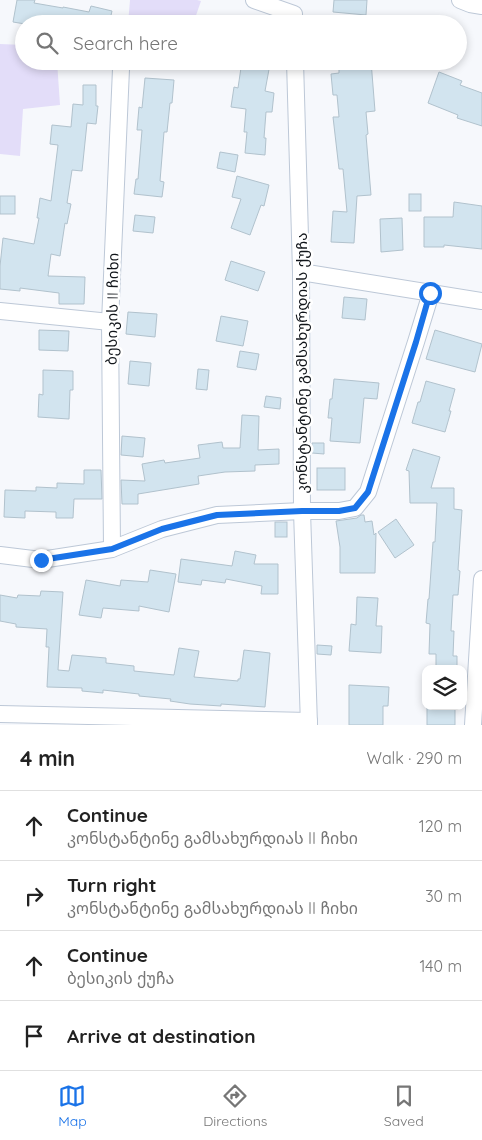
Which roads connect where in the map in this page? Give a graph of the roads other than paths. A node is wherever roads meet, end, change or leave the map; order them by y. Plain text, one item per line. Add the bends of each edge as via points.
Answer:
1 (254, 0) edge
2 (460, 0) edge
3 (482, 6) edge
4 (296, 12) edge
5 (121, 70) dead end
6 (295, 70) edge
7 (301, 272) junction
8 (430, 293) junction
9 (482, 301) edge
10 (0, 311) edge
11 (110, 322) junction
12 (302, 511) junction
13 (112, 549) junction
14 (0, 555) edge
15 (482, 579) edge
16 (0, 714) edge
17 (309, 723) edge
18 (473, 725) edge

1 - 4 street
2 - 3 street
5 - 11 street, ბესიკის II ჩიხი
6 - 7 street, კონსტანტინე გამსახურდიას ქუჩა
7 - 8 street
7 - 12 street, კონსტანტინე გამსახურდიას ქუჩა
8 - 9 street
8 - 12 street via 368,492 355,508
10 - 11 street
11 - 13 street, ბესიკის II ჩიხი
12 - 13 street via 217,515 162,529
12 - 17 street, კონსტანტინე გამსახურდიას ქუჩა
13 - 14 street via 41,560
15 - 18 street
16 - 17 street

